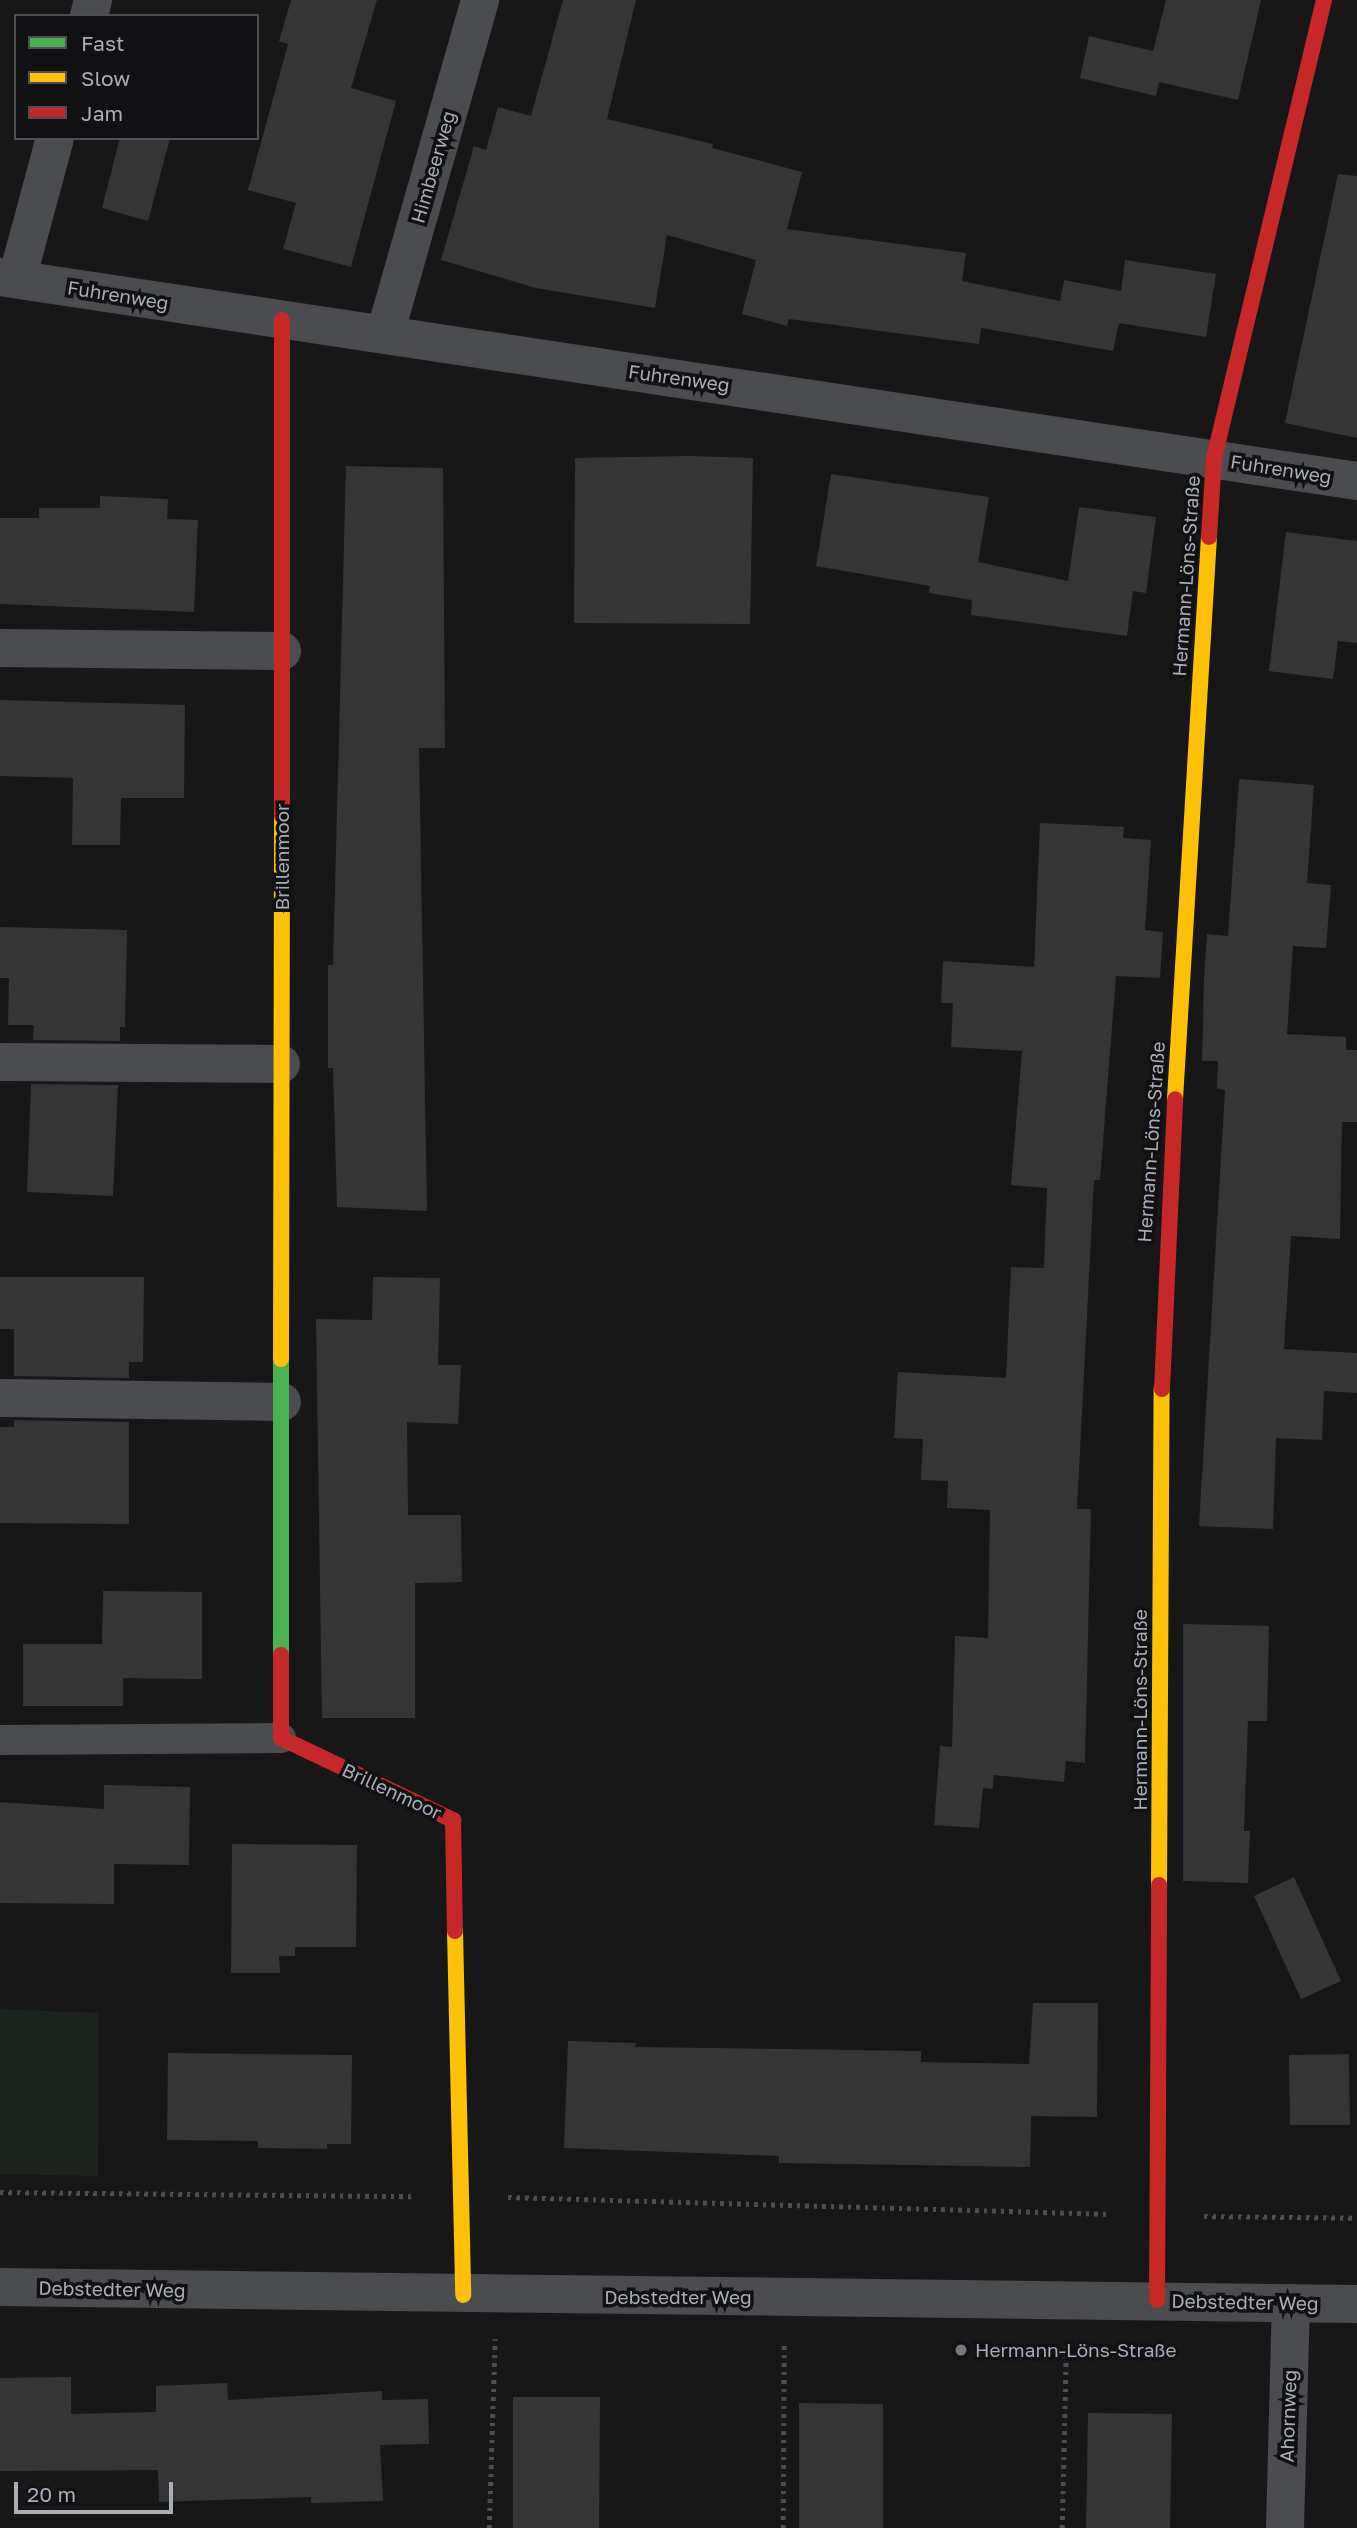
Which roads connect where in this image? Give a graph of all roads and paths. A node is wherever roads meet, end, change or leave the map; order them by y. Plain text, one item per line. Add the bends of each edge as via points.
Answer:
1 (480, 0) edge
2 (1324, 0) edge
3 (54, 140) edge
4 (9, 278) edge
5 (282, 320) junction
6 (385, 334) junction
7 (1214, 458) junction
8 (1357, 481) edge
9 (0, 648) edge
10 (282, 651) junction
11 (0, 1062) edge
12 (281, 1064) junction
13 (0, 1398) edge
14 (282, 1402) junction
15 (281, 1738) junction
16 (0, 1740) edge
17 (0, 2192) edge
18 (460, 2196) junction
19 (1158, 2215) junction
20 (1357, 2218) edge
21 (0, 2287) edge
22 (480, 2295) junction
23 (784, 2298) junction
24 (1067, 2299) junction
25 (1157, 2300) junction
26 (1291, 2303) junction
27 (1357, 2304) edge
28 (489, 2528) edge
29 (783, 2528) edge
30 (1062, 2528) edge
31 (1285, 2528) edge

1 - 6 street, Himbeerweg
2 - 7 street, Hermann-Löns-Straße
3 - 4 street
4 - 5 street, Fuhrenweg
5 - 6 street, Fuhrenweg
5 - 10 street, Brillenmoor
6 - 7 street, Fuhrenweg
7 - 8 street, Fuhrenweg
7 - 19 street, Hermann-Löns-Straße via 1163,1297
9 - 10 street
10 - 12 street, Brillenmoor
11 - 12 street
12 - 14 street, Brillenmoor
13 - 14 street
14 - 15 street, Brillenmoor
15 - 16 lane
15 - 18 street, Brillenmoor via 453,1820
17 - 18 path
18 - 19 path
18 - 22 street, Brillenmoor
19 - 20 path
19 - 25 street, Hermann-Löns-Straße
21 - 22 street, Debstedter Weg
22 - 23 street, Debstedter Weg
22 - 28 path
23 - 24 street, Debstedter Weg
23 - 29 path
24 - 25 street, Debstedter Weg
24 - 30 path
25 - 26 street, Debstedter Weg
26 - 27 street, Debstedter Weg
26 - 31 street, Ahornweg

